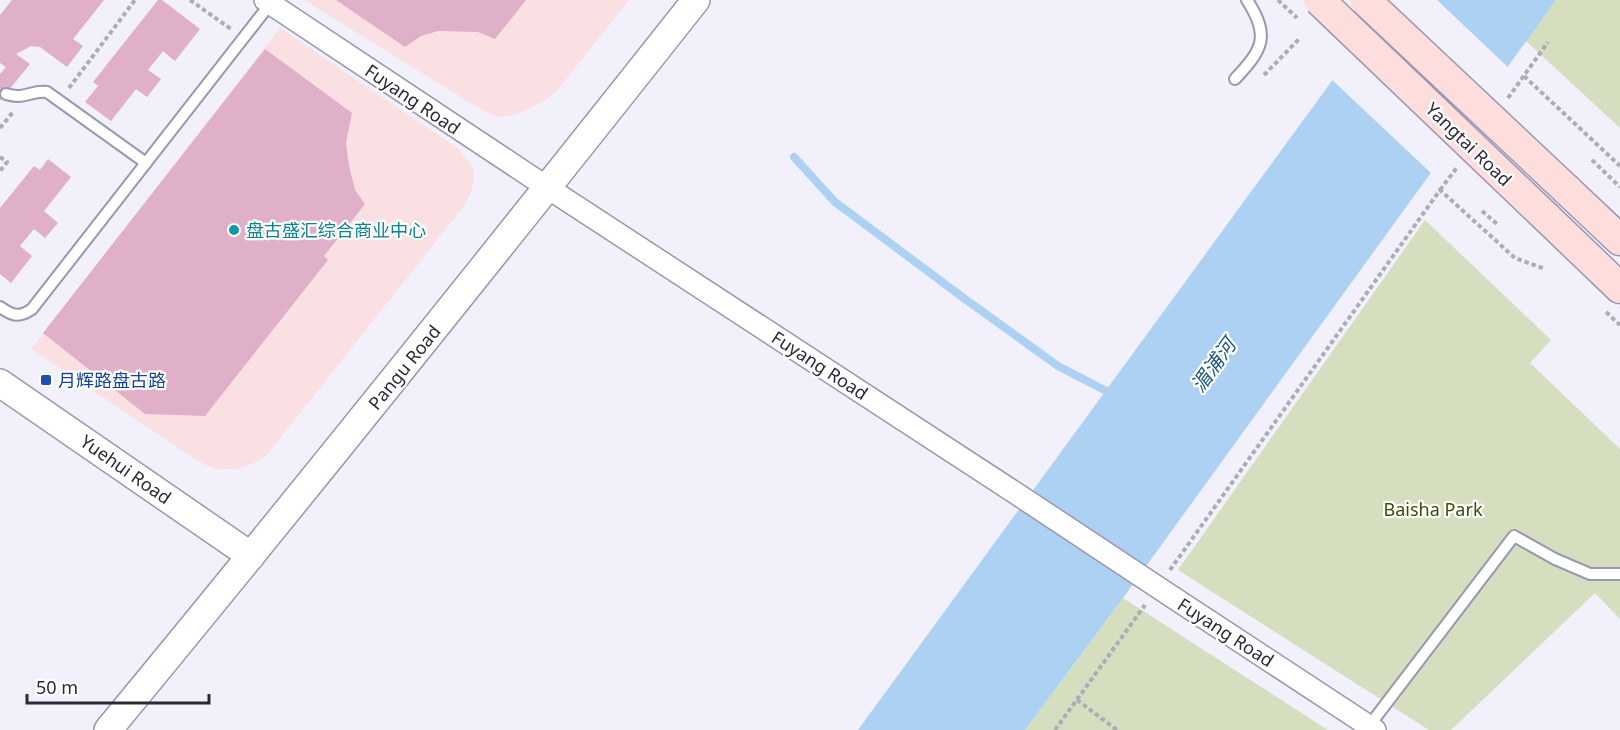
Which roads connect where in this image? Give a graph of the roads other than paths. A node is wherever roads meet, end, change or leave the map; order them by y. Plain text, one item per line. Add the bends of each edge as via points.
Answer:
1 (696, 0) edge
2 (1247, 0) edge
3 (1319, 0) edge
4 (1365, 0) edge
5 (268, 2) edge
6 (1234, 79) dead end
7 (6, 94) dead end
8 (146, 164) junction
9 (548, 188) junction
10 (1620, 240) edge
11 (1620, 288) edge
12 (0, 307) edge
13 (0, 383) edge
14 (251, 556) junction
15 (1620, 574) edge
16 (1372, 728) edge
17 (108, 730) edge

1 - 9 street, Pangu Road
2 - 6 lane via 1255,12 1262,38 1256,57
3 - 11 main road, Yangtai Road, bridge
4 - 10 main road, Yangtai Road, bridge
5 - 8 lane
5 - 9 street, Fuyang Road
7 - 8 lane via 17,97 47,92
8 - 12 lane via 32,309 22,316
9 - 14 street, Pangu Road
9 - 16 street, Fuyang Road, bridge
13 - 14 street, Yuehui Road
14 - 17 street, Pangu Road
15 - 16 lane via 1590,574 1514,536

